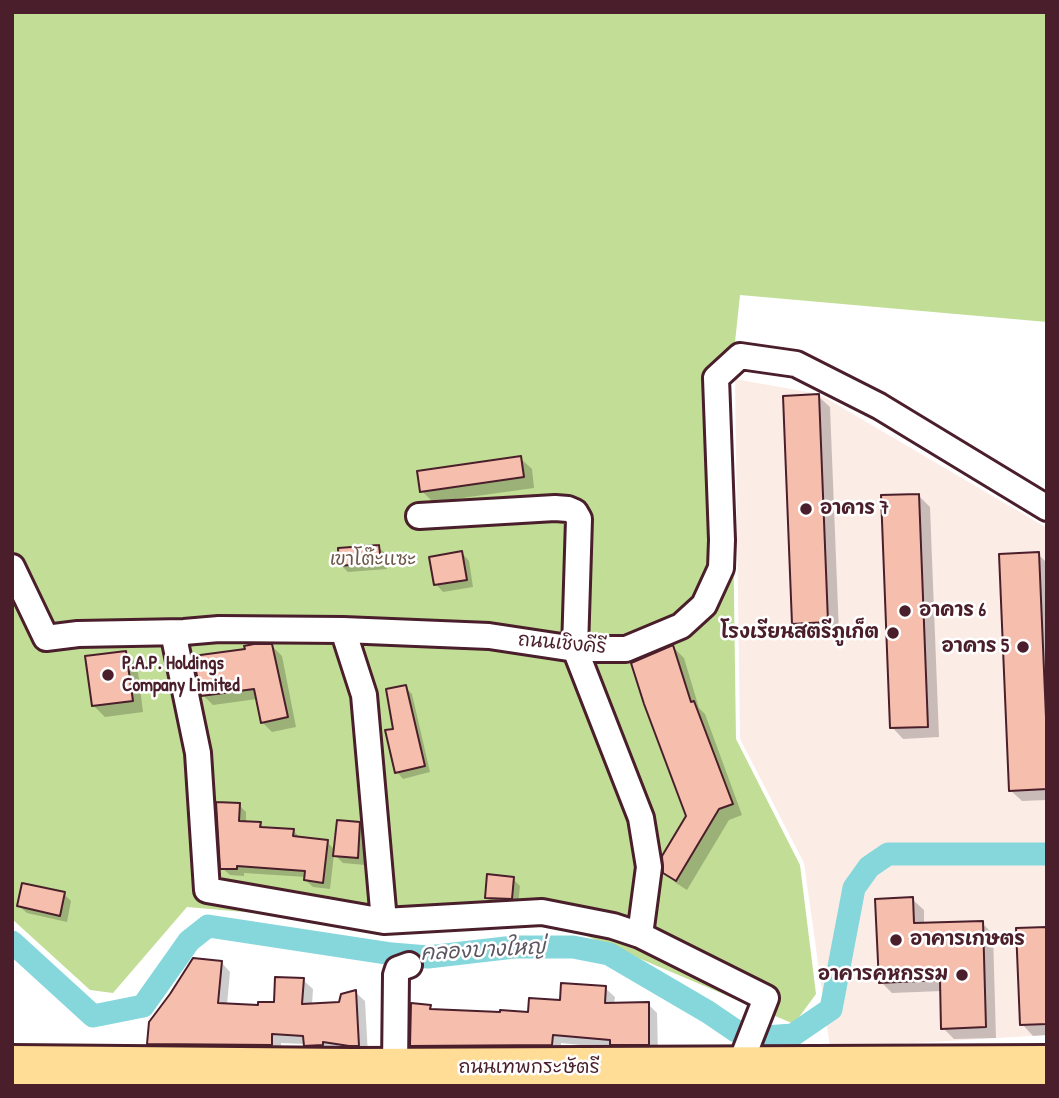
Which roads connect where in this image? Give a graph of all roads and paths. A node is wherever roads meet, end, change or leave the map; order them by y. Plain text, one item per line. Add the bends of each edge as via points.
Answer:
1 (1047, 508) edge
2 (419, 516) dead end
3 (12, 567) edge
4 (343, 630) junction
5 (184, 632) junction
6 (575, 649) junction
7 (384, 921) junction
8 (640, 935) junction
9 (409, 965) dead end
10 (741, 1062) junction
11 (12, 1065) edge
12 (1047, 1065) edge
13 (395, 1068) junction
14 (353, 1077) edge

1 - 6 street, ถนนเชิงคีรี via 879,406 796,364 740,356 716,378 722,540 720,568 704,605 681,626 626,649
2 - 6 street via 547,508 575,512 579,519
3 - 5 street, ถนนเชิงคีรี via 46,638
4 - 5 street, ถนนเชิงคีรี
4 - 6 street, ถนนเชิงคีรี via 489,636
4 - 7 street via 364,695
5 - 7 street via 175,642 198,753 207,890
6 - 8 street via 641,818 649,867
7 - 8 street via 410,926 542,912
8 - 10 street via 766,998
9 - 13 street via 398,969 396,975
10 - 12 main road, ถนนเทพกระษัตรี
10 - 13 main road, ถนนเทพกระษัตรี
11 - 14 main road, ถนนเทพกระษัตรี
13 - 14 main road, ถนนเทพกระษัตรี

